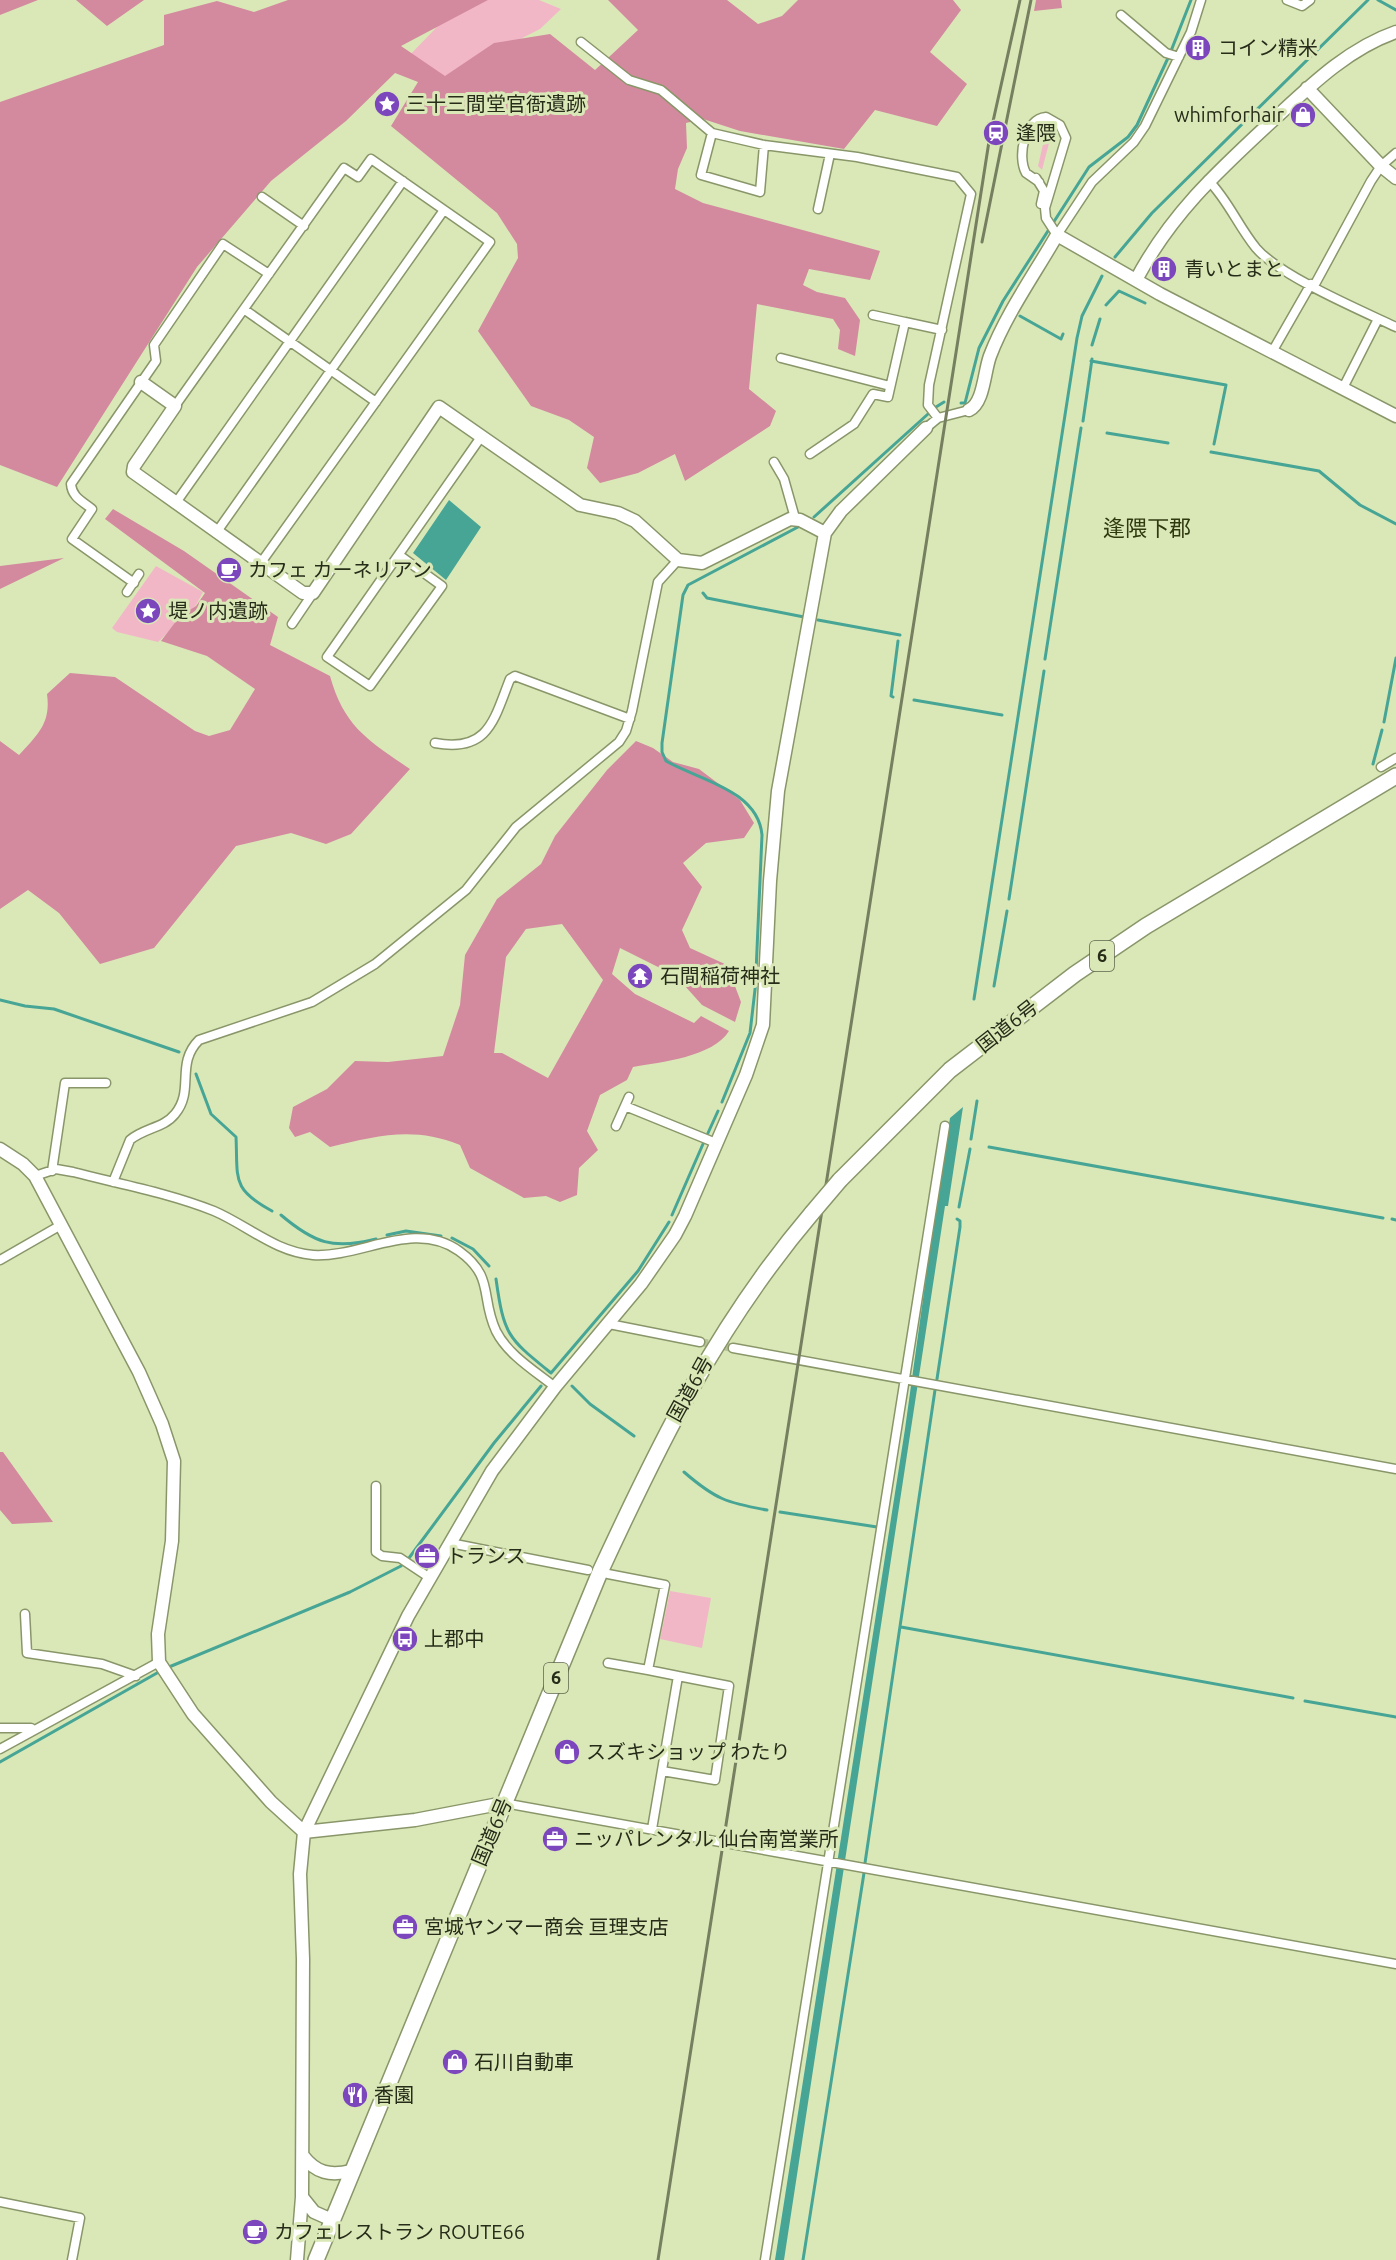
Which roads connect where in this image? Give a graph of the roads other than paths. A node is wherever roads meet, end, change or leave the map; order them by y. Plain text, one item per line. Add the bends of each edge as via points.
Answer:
1 (1201, 0) edge
2 (1287, 0) edge
3 (1310, 0) edge
4 (1121, 15) dead end
5 (1396, 32) edge
6 (581, 42) dead end
7 (1179, 57) junction
8 (1307, 88) junction
9 (712, 133) junction
10 (764, 145) junction
11 (1396, 153) edge
12 (830, 154) junction
13 (1381, 166) junction
14 (1396, 178) edge
15 (1208, 180) junction
16 (402, 181) junction
17 (262, 197) dead end
18 (819, 209) dead end
19 (444, 210) junction
20 (304, 226) junction
21 (1052, 231) junction
22 (269, 274) junction
23 (1136, 280) junction
24 (1312, 285) junction
25 (245, 310) junction
26 (873, 315) dead end
27 (1378, 318) junction
28 (905, 322) junction
29 (1396, 327) edge
30 (942, 330) junction
31 (289, 341) junction
32 (1272, 352) junction
33 (781, 358) dead end
34 (330, 371) junction
35 (141, 382) junction
36 (890, 386) junction
37 (1343, 388) junction
38 (376, 402) junction
39 (175, 406) junction
40 (969, 410) joint
41 (1396, 416) edge
42 (938, 418) junction
43 (926, 428) joint
44 (481, 437) junction
45 (810, 454) dead end
46 (774, 462) dead end
47 (175, 504) junction
48 (795, 518) junction
49 (216, 533) junction
50 (825, 533) junction
51 (399, 555) junction
52 (678, 560) junction
53 (260, 564) junction
54 (139, 574) dead end
55 (134, 583) junction
56 (127, 592) dead end
57 (313, 593) junction
58 (292, 624) dead end
59 (630, 719) junction
60 (435, 743) dead end
61 (1396, 758) edge
62 (1381, 767) dead end
63 (1396, 776) edge
64 (106, 1083) dead end
65 (629, 1096) dead end
66 (625, 1106) junction
67 (616, 1126) dead end
68 (945, 1126) dead end
69 (716, 1143) junction
70 (0, 1149) edge
71 (52, 1170) junction
72 (35, 1176) junction
73 (113, 1182) junction
74 (61, 1225) junction
75 (0, 1260) edge
76 (609, 1324) junction
77 (700, 1342) tunnel mouth
78 (733, 1348) tunnel mouth
79 (908, 1379) junction
80 (555, 1387) junction
81 (1396, 1469) edge
82 (376, 1486) dead end
83 (450, 1543) junction
84 (588, 1570) dead end
85 (608, 1575) dead end
86 (429, 1578) junction
87 (25, 1614) dead end
88 (159, 1662) junction
89 (608, 1663) dead end
90 (648, 1670) junction
91 (135, 1676) junction
92 (678, 1676) junction
93 (0, 1728) edge
94 (34, 1728) junction
95 (0, 1749) edge
96 (662, 1771) junction
97 (504, 1803) junction
98 (652, 1829) junction
99 (304, 1832) junction
100 (829, 1861) junction
101 (1396, 1964) edge
102 (303, 2156) junction
103 (351, 2171) junction
104 (302, 2197) junction
105 (0, 2202) edge
106 (332, 2220) junction
107 (72, 2260) edge
108 (297, 2260) edge
109 (316, 2260) edge
110 (765, 2260) edge

1 - 7 street
2 - 3 street via 1302,6
4 - 7 street via 1166,53
5 - 8 street via 1349,55
6 - 9 street via 629,80 661,90
7 - 21 street via 1134,142 1092,182
8 - 13 street
8 - 15 street
9 - 10 street
9 - 10 street via 701,175 760,192
10 - 12 street
11 - 13 street
12 - 18 street
12 - 30 street via 957,177 968,188 971,194
13 - 14 street
13 - 24 street
15 - 23 street via 1164,232
15 - 24 street via 1255,247
16 - 19 street
16 - 20 street via 371,159 358,177 344,168
16 - 31 street
17 - 20 street
19 - 34 street
19 - 38 street via 490,242
20 - 22 street
21 - 21 street via 1039,211 1044,191 1026,173 1022,155 1033,123 1041,118 1053,120 1064,130 1066,142 1045,208
21 - 23 street
21 - 40 street via 1000,333 978,402
22 - 25 street
22 - 35 street via 223,244 154,345 156,361
23 - 32 street
24 - 27 street
24 - 32 street
25 - 31 street
25 - 39 street
26 - 28 street
27 - 29 street
27 - 37 street
28 - 30 street
28 - 36 street
30 - 42 street via 928,405
31 - 34 street
31 - 47 street
32 - 37 street
33 - 36 street
34 - 38 street
34 - 49 street
35 - 39 street
35 - 55 street via 71,484 71,492 92,508 72,539
36 - 45 street via 888,397 873,394 854,424
37 - 41 street
38 - 53 street
39 - 47 street via 133,472
40 - 42 street
42 - 43 street
43 - 50 street via 841,511
44 - 51 street
44 - 52 street via 580,505 635,520
44 - 57 street via 439,407
46 - 48 street via 784,479
47 - 49 street
48 - 50 street
48 - 52 street via 702,563
49 - 53 street
50 - 69 street via 778,791 764,1025
51 - 51 street via 327,657 370,686 442,586
52 - 59 street via 658,582
53 - 57 street via 303,593
54 - 55 street
55 - 56 street
57 - 58 street
59 - 60 street via 515,676 510,679 486,734 456,745
59 - 73 street via 623,737 607,754 516,827 466,890 375,964 312,1002 199,1040 185,1061 185,1096 180,1108 167,1122 130,1140
61 - 62 street
63 - 97 highway, 国道6号 / 6, bridge via 1146,926 1075,974 950,1070 840,1180 741,1305 685,1396 600,1572
64 - 71 street via 65,1083
65 - 66 street
66 - 67 street
66 - 69 street
68 - 79 street
69 - 76 street via 675,1235
70 - 72 street
71 - 72 street
71 - 73 street
72 - 74 street
73 - 80 street via 214,1211 285,1249 310,1255 341,1254 409,1238 438,1241 456,1249 482,1276 501,1339
74 - 75 street
74 - 88 street via 139,1372 174,1461 172,1541 158,1634
76 - 77 street
76 - 80 street
78 - 79 street
79 - 81 street
79 - 100 street
80 - 83 street via 492,1471
82 - 86 street via 376,1552 400,1558
83 - 84 street
83 - 86 street
85 - 90 street via 665,1585
86 - 99 street
87 - 91 street via 27,1653 102,1664
88 - 91 street
88 - 99 street via 193,1714 271,1802
89 - 90 street
90 - 92 street
91 - 94 street
92 - 96 street
92 - 96 street via 729,1686 716,1780
93 - 94 street
94 - 95 street
96 - 98 street
97 - 98 street
97 - 99 street via 393,1823
97 - 103 highway, 国道6号 / 6
98 - 100 street
99 - 102 street via 300,1874
100 - 101 street
100 - 110 street
102 - 103 street via 311,2167 324,2173
102 - 104 street
103 - 106 highway, 国道6号 / 6
104 - 106 street via 314,2212
104 - 108 street
105 - 107 street via 80,2218
106 - 109 highway, 国道6号 / 6

